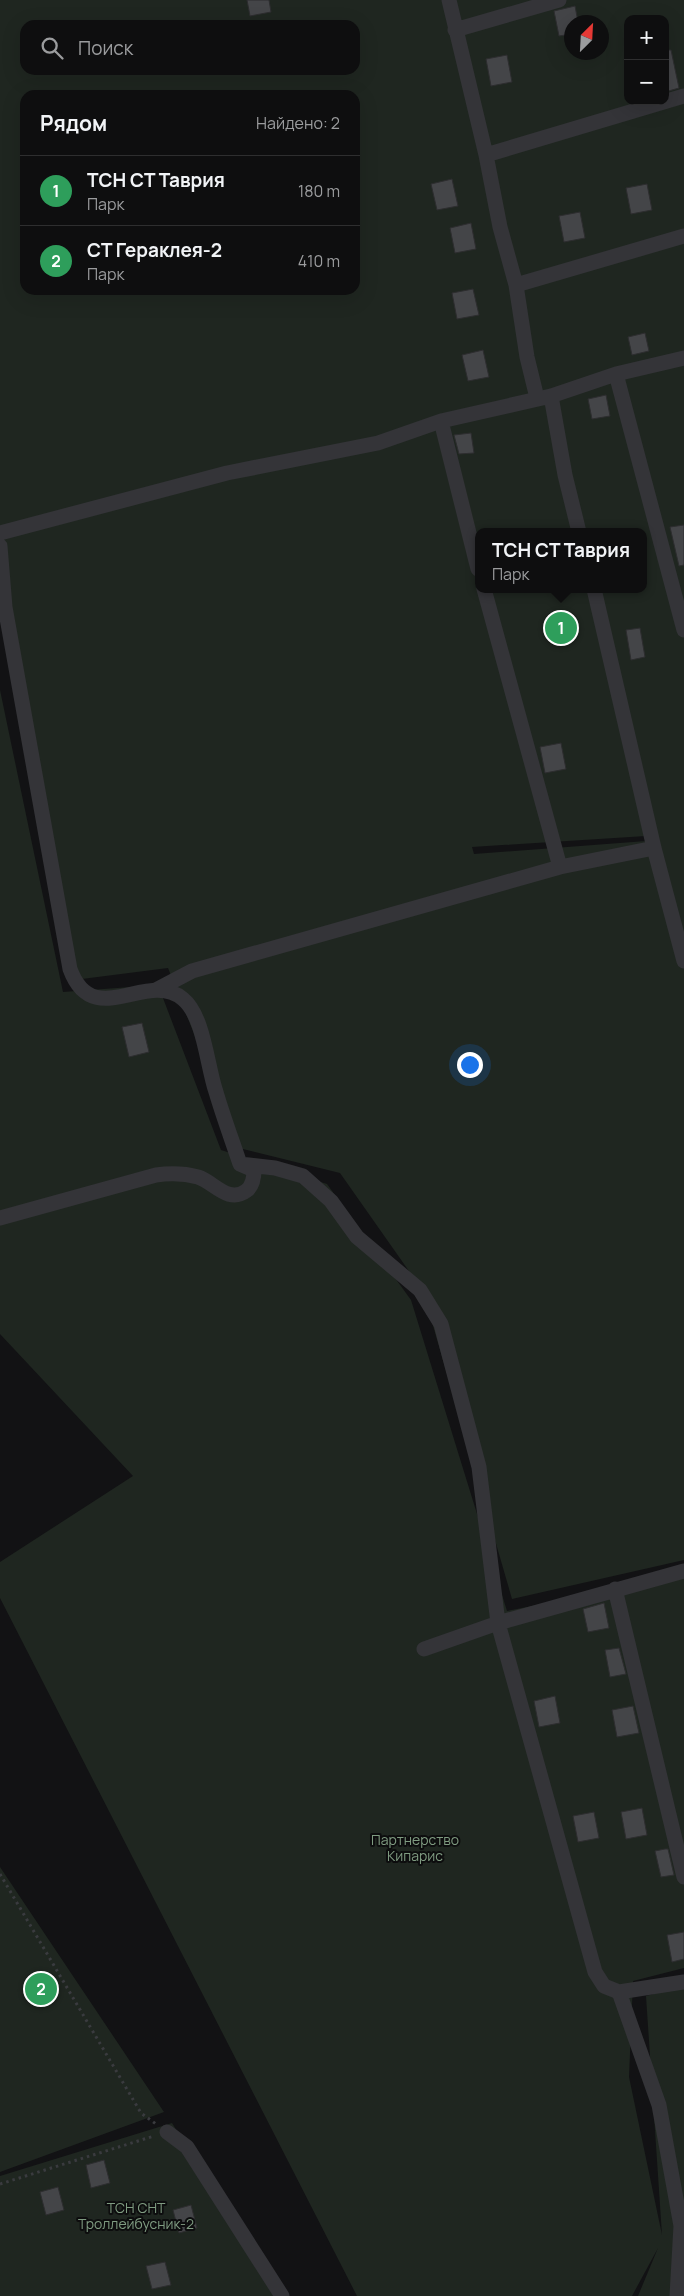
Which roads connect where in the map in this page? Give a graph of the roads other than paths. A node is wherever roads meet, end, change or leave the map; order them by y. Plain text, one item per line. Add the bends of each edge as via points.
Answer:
1 (449, 0) edge
2 (559, 0) edge
3 (455, 30) junction
4 (684, 96) edge
5 (486, 155) junction
6 (684, 236) edge
7 (516, 284) junction
8 (684, 358) edge
9 (616, 374) junction
10 (544, 397) junction
11 (441, 421) junction
12 (578, 528) edge
13 (0, 533) edge
14 (0, 546) edge
15 (475, 556) edge
16 (485, 593) edge
17 (595, 593) edge
18 (2, 608) edge
19 (684, 630) edge
20 (654, 848) junction
21 (560, 867) junction
22 (684, 961) edge
23 (156, 990) junction
24 (240, 1164) junction
25 (0, 1218) edge
26 (684, 1571) edge
27 (615, 1588) junction
28 (498, 1623) junction
29 (424, 1649) dead end
30 (684, 1877) edge
31 (684, 1982) edge
32 (619, 1992) junction
33 (167, 2132) road end
34 (282, 2296) edge
35 (677, 2296) edge

1 - 3 street
2 - 3 street
3 - 5 street
4 - 5 street
5 - 7 street via 500,227
6 - 7 street
7 - 10 street via 527,357
8 - 9 street
9 - 10 street
9 - 19 street
10 - 11 street
10 - 12 street
11 - 13 street via 378,443 227,473
11 - 15 street
14 - 18 street
16 - 21 street
17 - 20 street
18 - 23 street via 74,979 80,988 100,998 111,999
20 - 21 street
20 - 22 street
21 - 23 street via 192,971
23 - 24 street via 182,998 192,1009
24 - 25 street via 254,1170 254,1177 249,1188 238,1195 225,1194 201,1178 178,1172 156,1175
24 - 28 street via 275,1168 302,1176 331,1201 357,1237 420,1290 441,1324 479,1467
26 - 27 street
27 - 28 street
27 - 30 street
28 - 29 street
28 - 32 street via 595,1972 604,1986
31 - 32 street
32 - 35 street via 659,2105 681,2226
33 - 34 street via 187,2147

